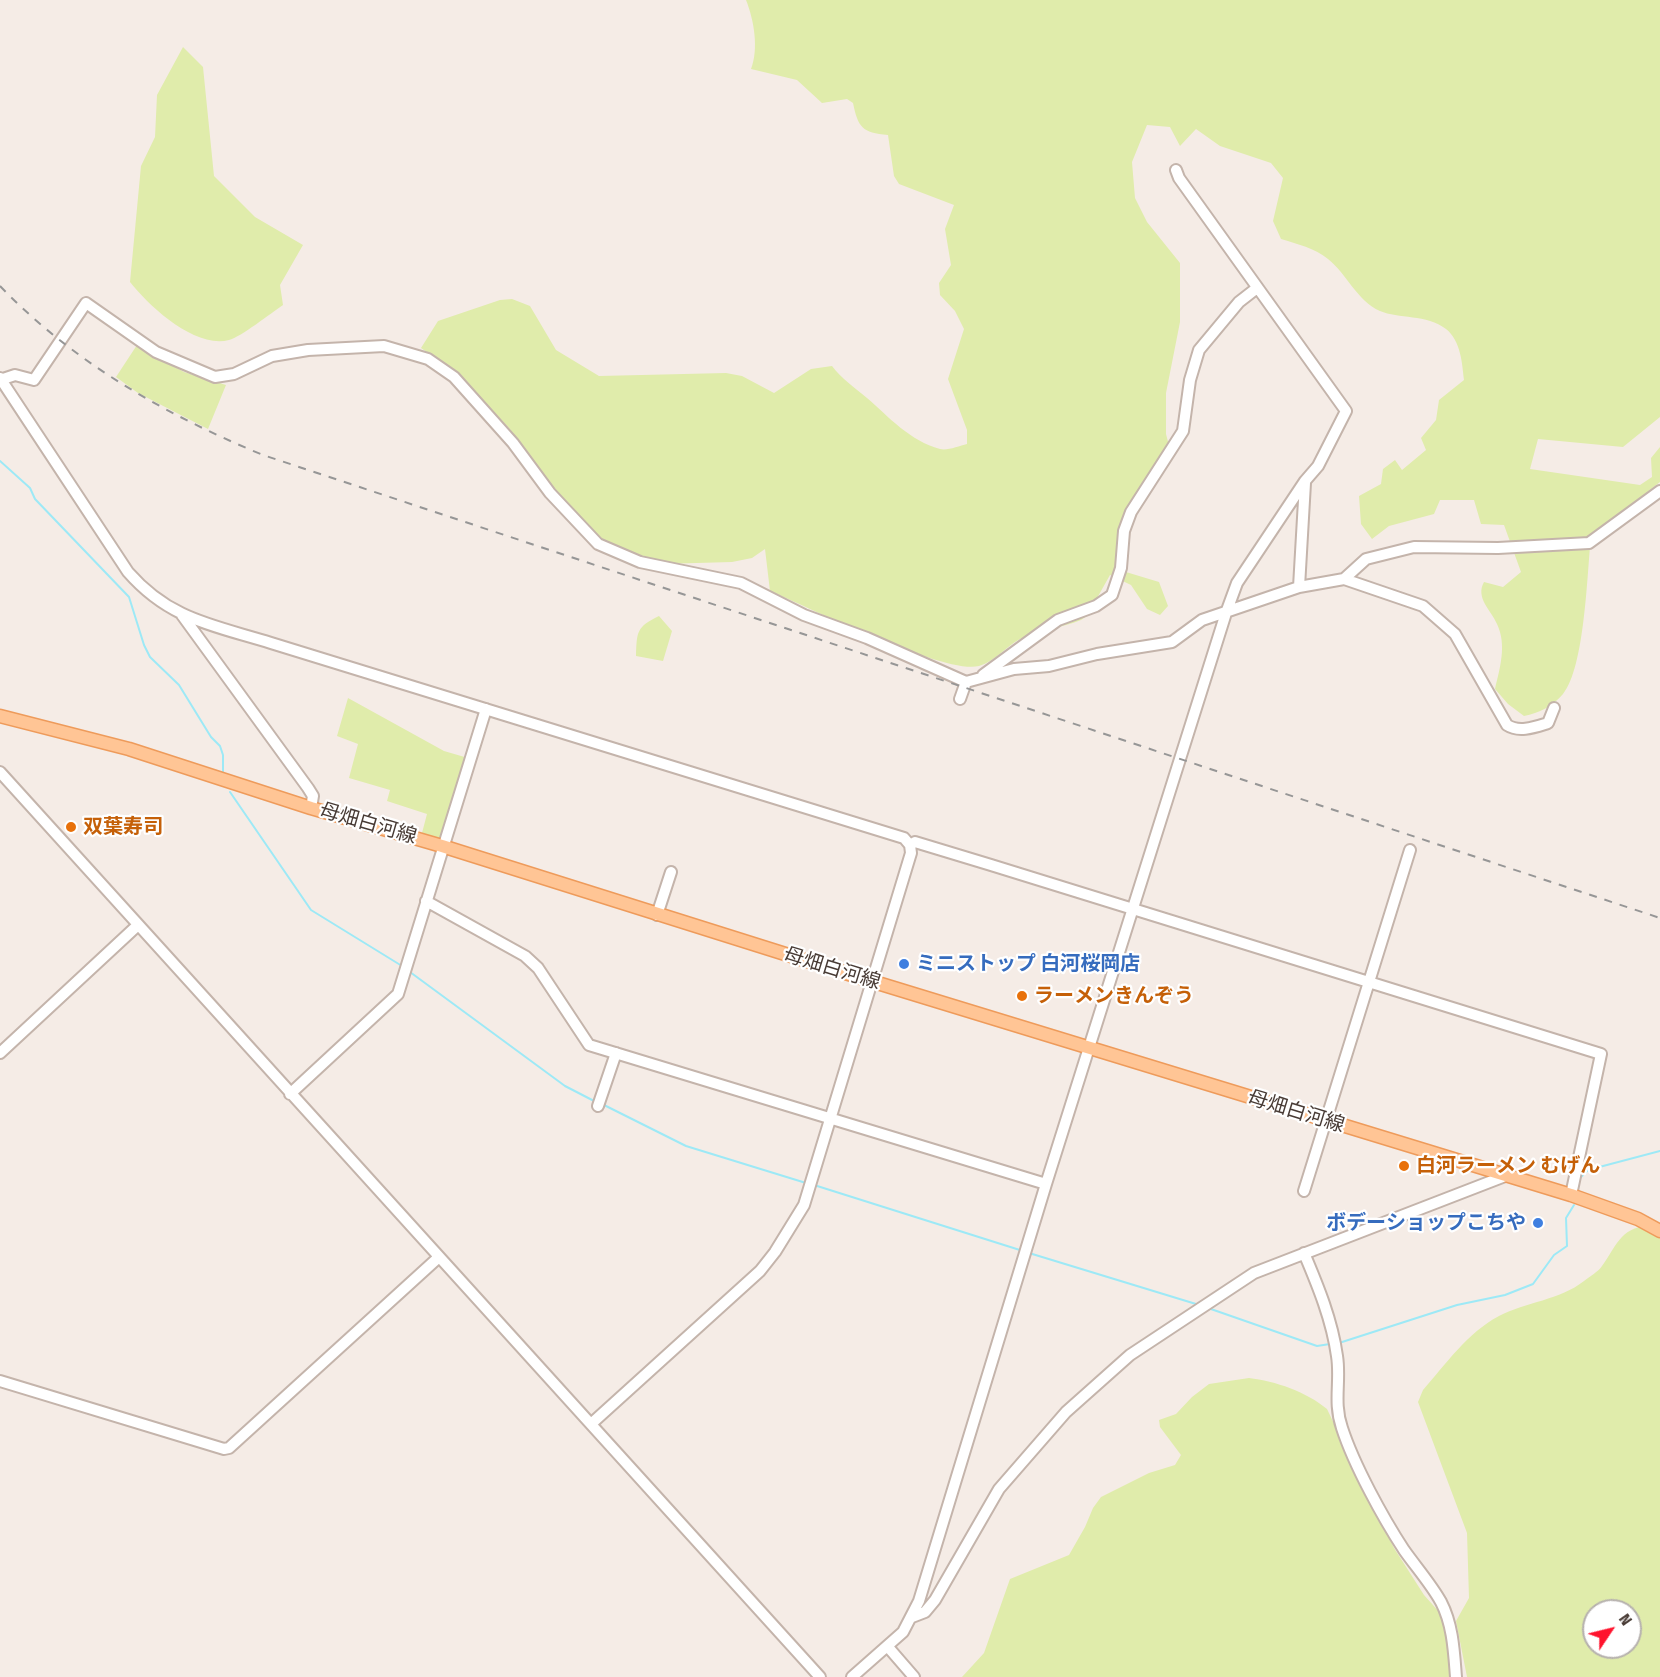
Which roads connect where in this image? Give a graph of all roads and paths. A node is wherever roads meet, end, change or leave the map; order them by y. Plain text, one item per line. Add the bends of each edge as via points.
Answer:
1 (1176, 170) dead end
2 (1257, 288) junction
3 (0, 379) edge
4 (1305, 481) junction
5 (1660, 491) edge
6 (1344, 579) junction
7 (1299, 587) junction
8 (1226, 613) junction
9 (182, 615) junction
10 (979, 677) junction
11 (966, 682) junction
12 (960, 699) dead end
13 (1554, 708) dead end
14 (486, 709) junction
15 (0, 716) edge
16 (0, 772) edge
17 (311, 808) junction
18 (910, 845) junction
19 (442, 846) junction
20 (1410, 850) dead end
21 (671, 872) dead end
22 (426, 901) junction
23 (1132, 909) junction
24 (657, 915) junction
25 (138, 925) junction
26 (871, 981) junction
27 (1370, 982) junction
28 (1089, 1049) junction
29 (0, 1053) edge
30 (616, 1053) junction
31 (290, 1094) junction
32 (598, 1106) dead end
33 (830, 1119) junction
34 (1326, 1121) junction
35 (1505, 1176) junction
36 (1046, 1184) junction
37 (1304, 1191) dead end
38 (1571, 1195) junction
39 (1660, 1231) edge
40 (1304, 1253) junction
41 (439, 1257) junction
42 (0, 1382) edge
43 (591, 1424) junction
44 (912, 1617) junction
45 (888, 1647) junction
46 (820, 1677) edge
47 (852, 1677) edge
48 (914, 1677) edge
49 (1456, 1677) edge

1 - 2 street
2 - 4 street via 1346,411 1318,466
2 - 10 street via 1239,302 1199,350 1190,380 1183,431 1131,512 1112,595 1096,606 1058,620
3 - 9 street via 128,572 150,595
3 - 11 street via 15,375 34,380 86,303 156,352 215,377 234,374 272,356 308,350 384,346 416,355 439,364 454,377 597,544 640,562 741,583 804,615
4 - 7 street
4 - 8 street via 1237,583
5 - 6 street via 1588,543 1414,547 1366,560
6 - 7 street
6 - 13 street via 1423,606 1455,634 1507,725 1524,729 1548,723
7 - 8 street
8 - 10 street via 1202,620 1172,642
8 - 23 street
9 - 14 street
9 - 17 street via 308,788 313,796
10 - 11 street
11 - 12 street
14 - 18 street via 904,838
14 - 19 street
15 - 17 main road, 母畑白河線 via 129,749
16 - 25 street
17 - 19 main road, 母畑白河線
18 - 23 street via 915,842
18 - 26 street via 911,853
19 - 22 street
19 - 24 main road, 母畑白河線
20 - 27 street
21 - 24 street
22 - 30 street via 525,956 538,968 586,1042
22 - 31 street via 398,994
23 - 27 street
23 - 28 street
24 - 26 main road, 母畑白河線
25 - 29 street
25 - 31 street
26 - 28 main road, 母畑白河線
26 - 33 street
27 - 34 street
27 - 38 street via 1601,1054
28 - 34 main road, 母畑白河線
28 - 36 street
30 - 32 street
30 - 33 street
31 - 41 street
33 - 36 street
33 - 43 street via 804,1204 775,1252
34 - 35 main road, 母畑白河線
34 - 37 street
35 - 38 main road, 母畑白河線
35 - 40 street
36 - 44 street
38 - 39 main road, 母畑白河線
40 - 44 street via 1254,1273 1161,1333 1091,1388 1040,1439 999,1489 935,1600 925,1612
40 - 49 street via 1323,1298 1338,1359 1335,1394 1342,1427 1402,1547 1441,1603 1454,1639
41 - 42 street via 229,1448
41 - 43 street
43 - 46 street
44 - 45 street
45 - 47 street
45 - 48 street

